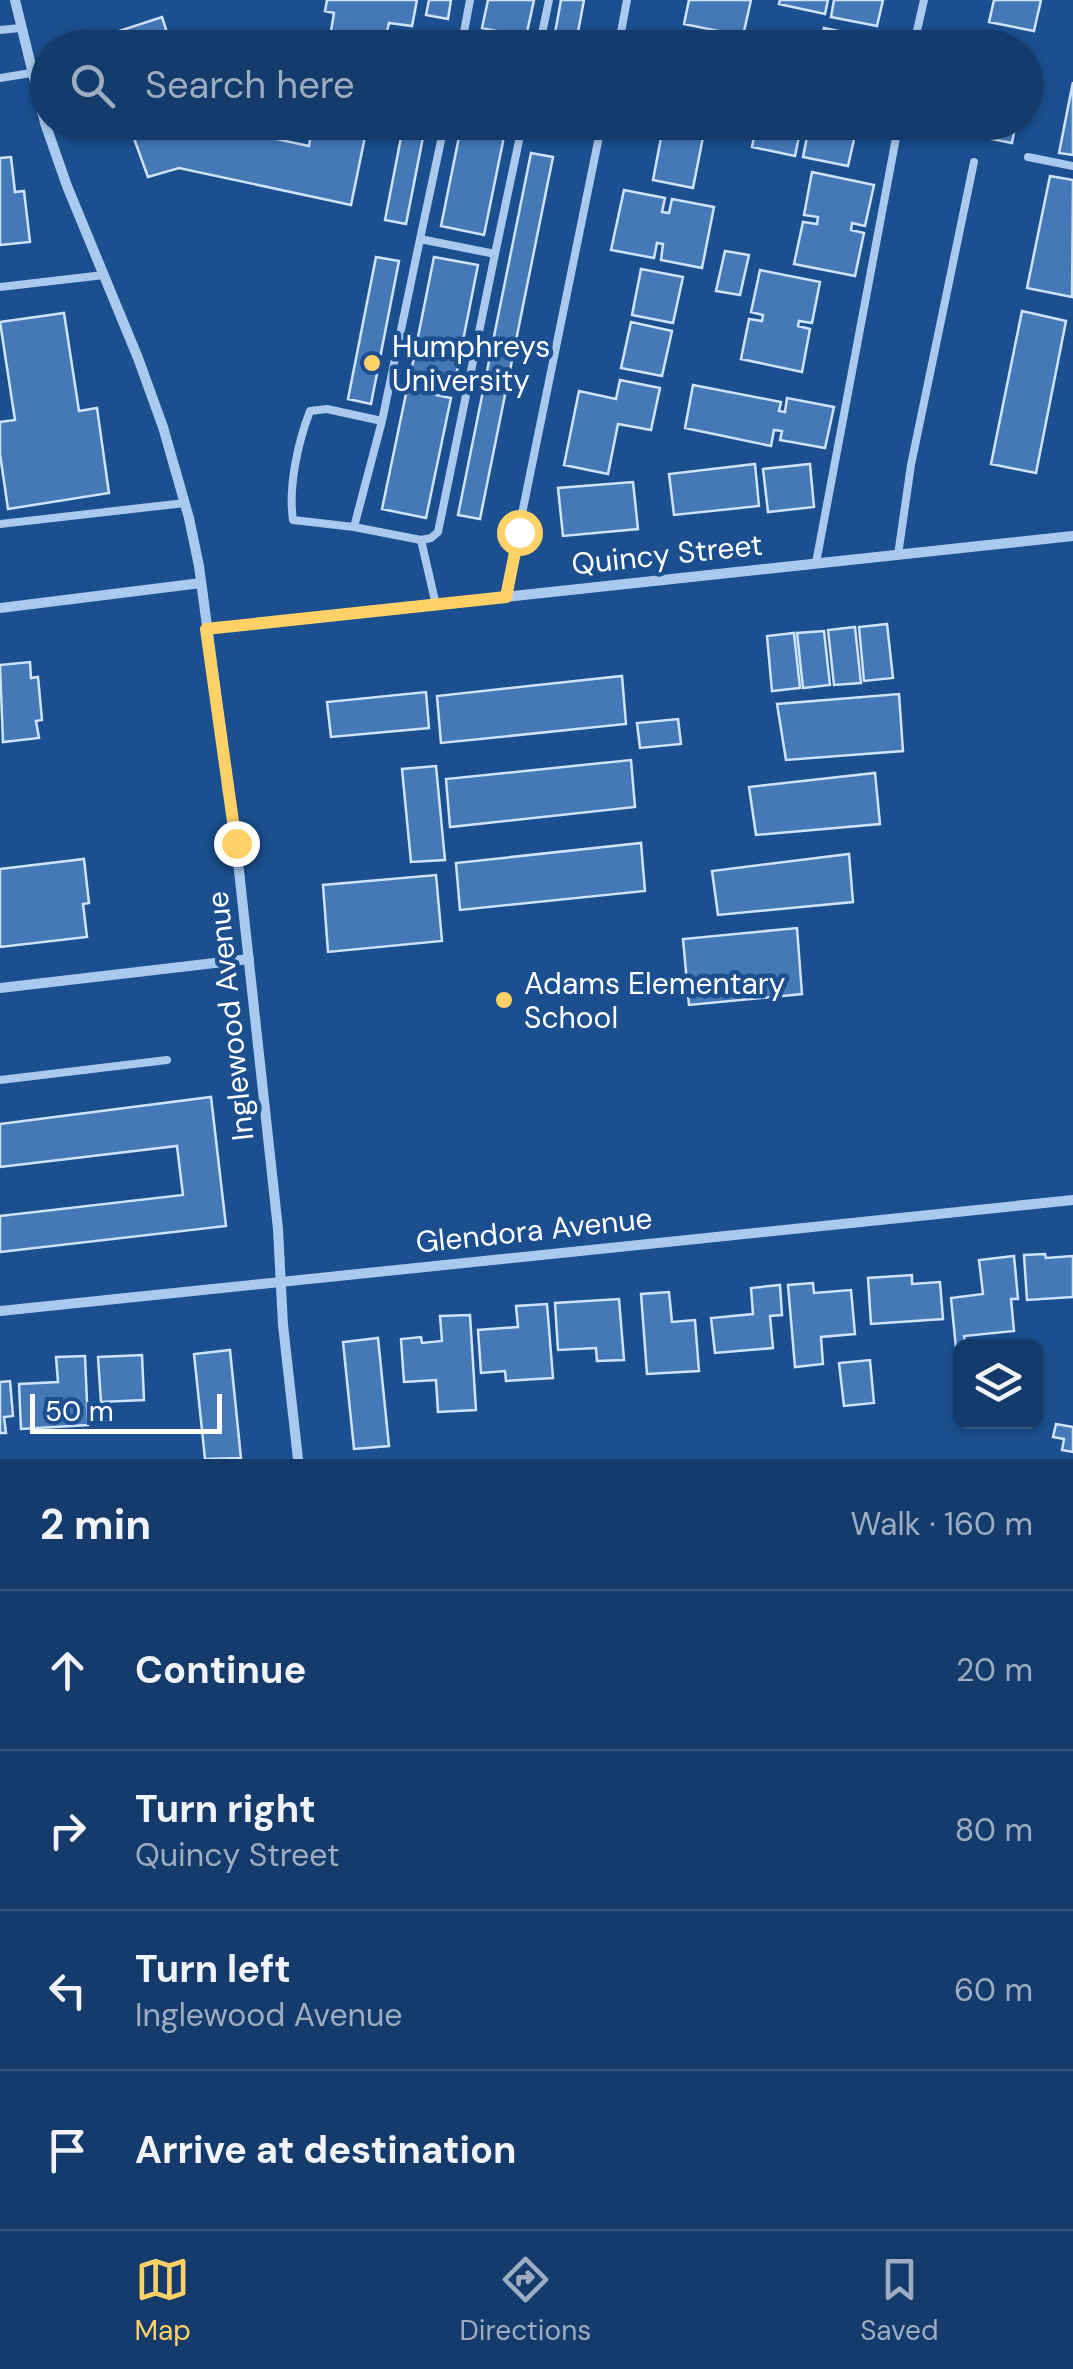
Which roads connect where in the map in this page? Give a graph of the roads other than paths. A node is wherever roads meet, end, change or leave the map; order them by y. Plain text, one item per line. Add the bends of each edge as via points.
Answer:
1 (15, 0) edge
2 (470, 0) edge
3 (548, 0) edge
4 (628, 0) edge
5 (924, 0) edge
6 (20, 28) junction
7 (0, 30) edge
8 (465, 30) edge
9 (542, 30) edge
10 (622, 30) edge
11 (918, 30) edge
12 (30, 69) edge
13 (30, 73) edge
14 (0, 78) edge
15 (52, 140) edge
16 (442, 140) edge
17 (519, 140) edge
18 (598, 140) edge
19 (896, 140) edge
20 (1028, 157) dead end
21 (974, 162) dead end
22 (1073, 166) edge
23 (420, 239) junction
24 (495, 254) junction
25 (104, 275) junction
26 (0, 287) edge
27 (382, 422) junction
28 (185, 503) junction
29 (0, 524) edge
30 (354, 527) junction
31 (1073, 536) edge
32 (421, 540) junction
33 (898, 554) junction
34 (816, 564) junction
35 (201, 583) junction
36 (506, 597) junction
37 (436, 605) junction
38 (0, 608) edge
39 (206, 629) junction
40 (249, 959) junction
41 (0, 988) edge
42 (167, 1060) dead end
43 (0, 1080) edge
44 (1073, 1200) edge
45 (282, 1280) junction
46 (0, 1311) edge
47 (298, 1459) edge

1 - 6 street, Inglewood Avenue
2 - 8 lane
3 - 9 lane
4 - 10 lane
5 - 11 lane
6 - 7 lane
6 - 12 street, Inglewood Avenue
13 - 14 lane
15 - 25 street, Inglewood Avenue
16 - 23 lane
17 - 24 lane
18 - 36 lane
19 - 34 lane
20 - 22 lane
21 - 33 lane
23 - 24 lane
23 - 27 lane
24 - 32 lane via 438,532
25 - 26 lane
25 - 28 street, Inglewood Avenue
27 - 30 lane
27 - 30 lane via 328,410 310,411 305,424 290,502 293,520
28 - 29 lane
28 - 35 street, Inglewood Avenue
30 - 32 lane
31 - 33 street, Quincy Street
32 - 37 lane
33 - 34 street, Quincy Street
34 - 36 street, Quincy Street
35 - 38 street
35 - 39 street, Inglewood Avenue
36 - 37 street, Quincy Street
37 - 39 street, Quincy Street
39 - 40 street, Inglewood Avenue
40 - 41 street
40 - 45 street, Inglewood Avenue
42 - 43 lane
44 - 45 street, Glendora Avenue
45 - 46 street, Glendora Avenue
45 - 47 street, Inglewood Avenue

